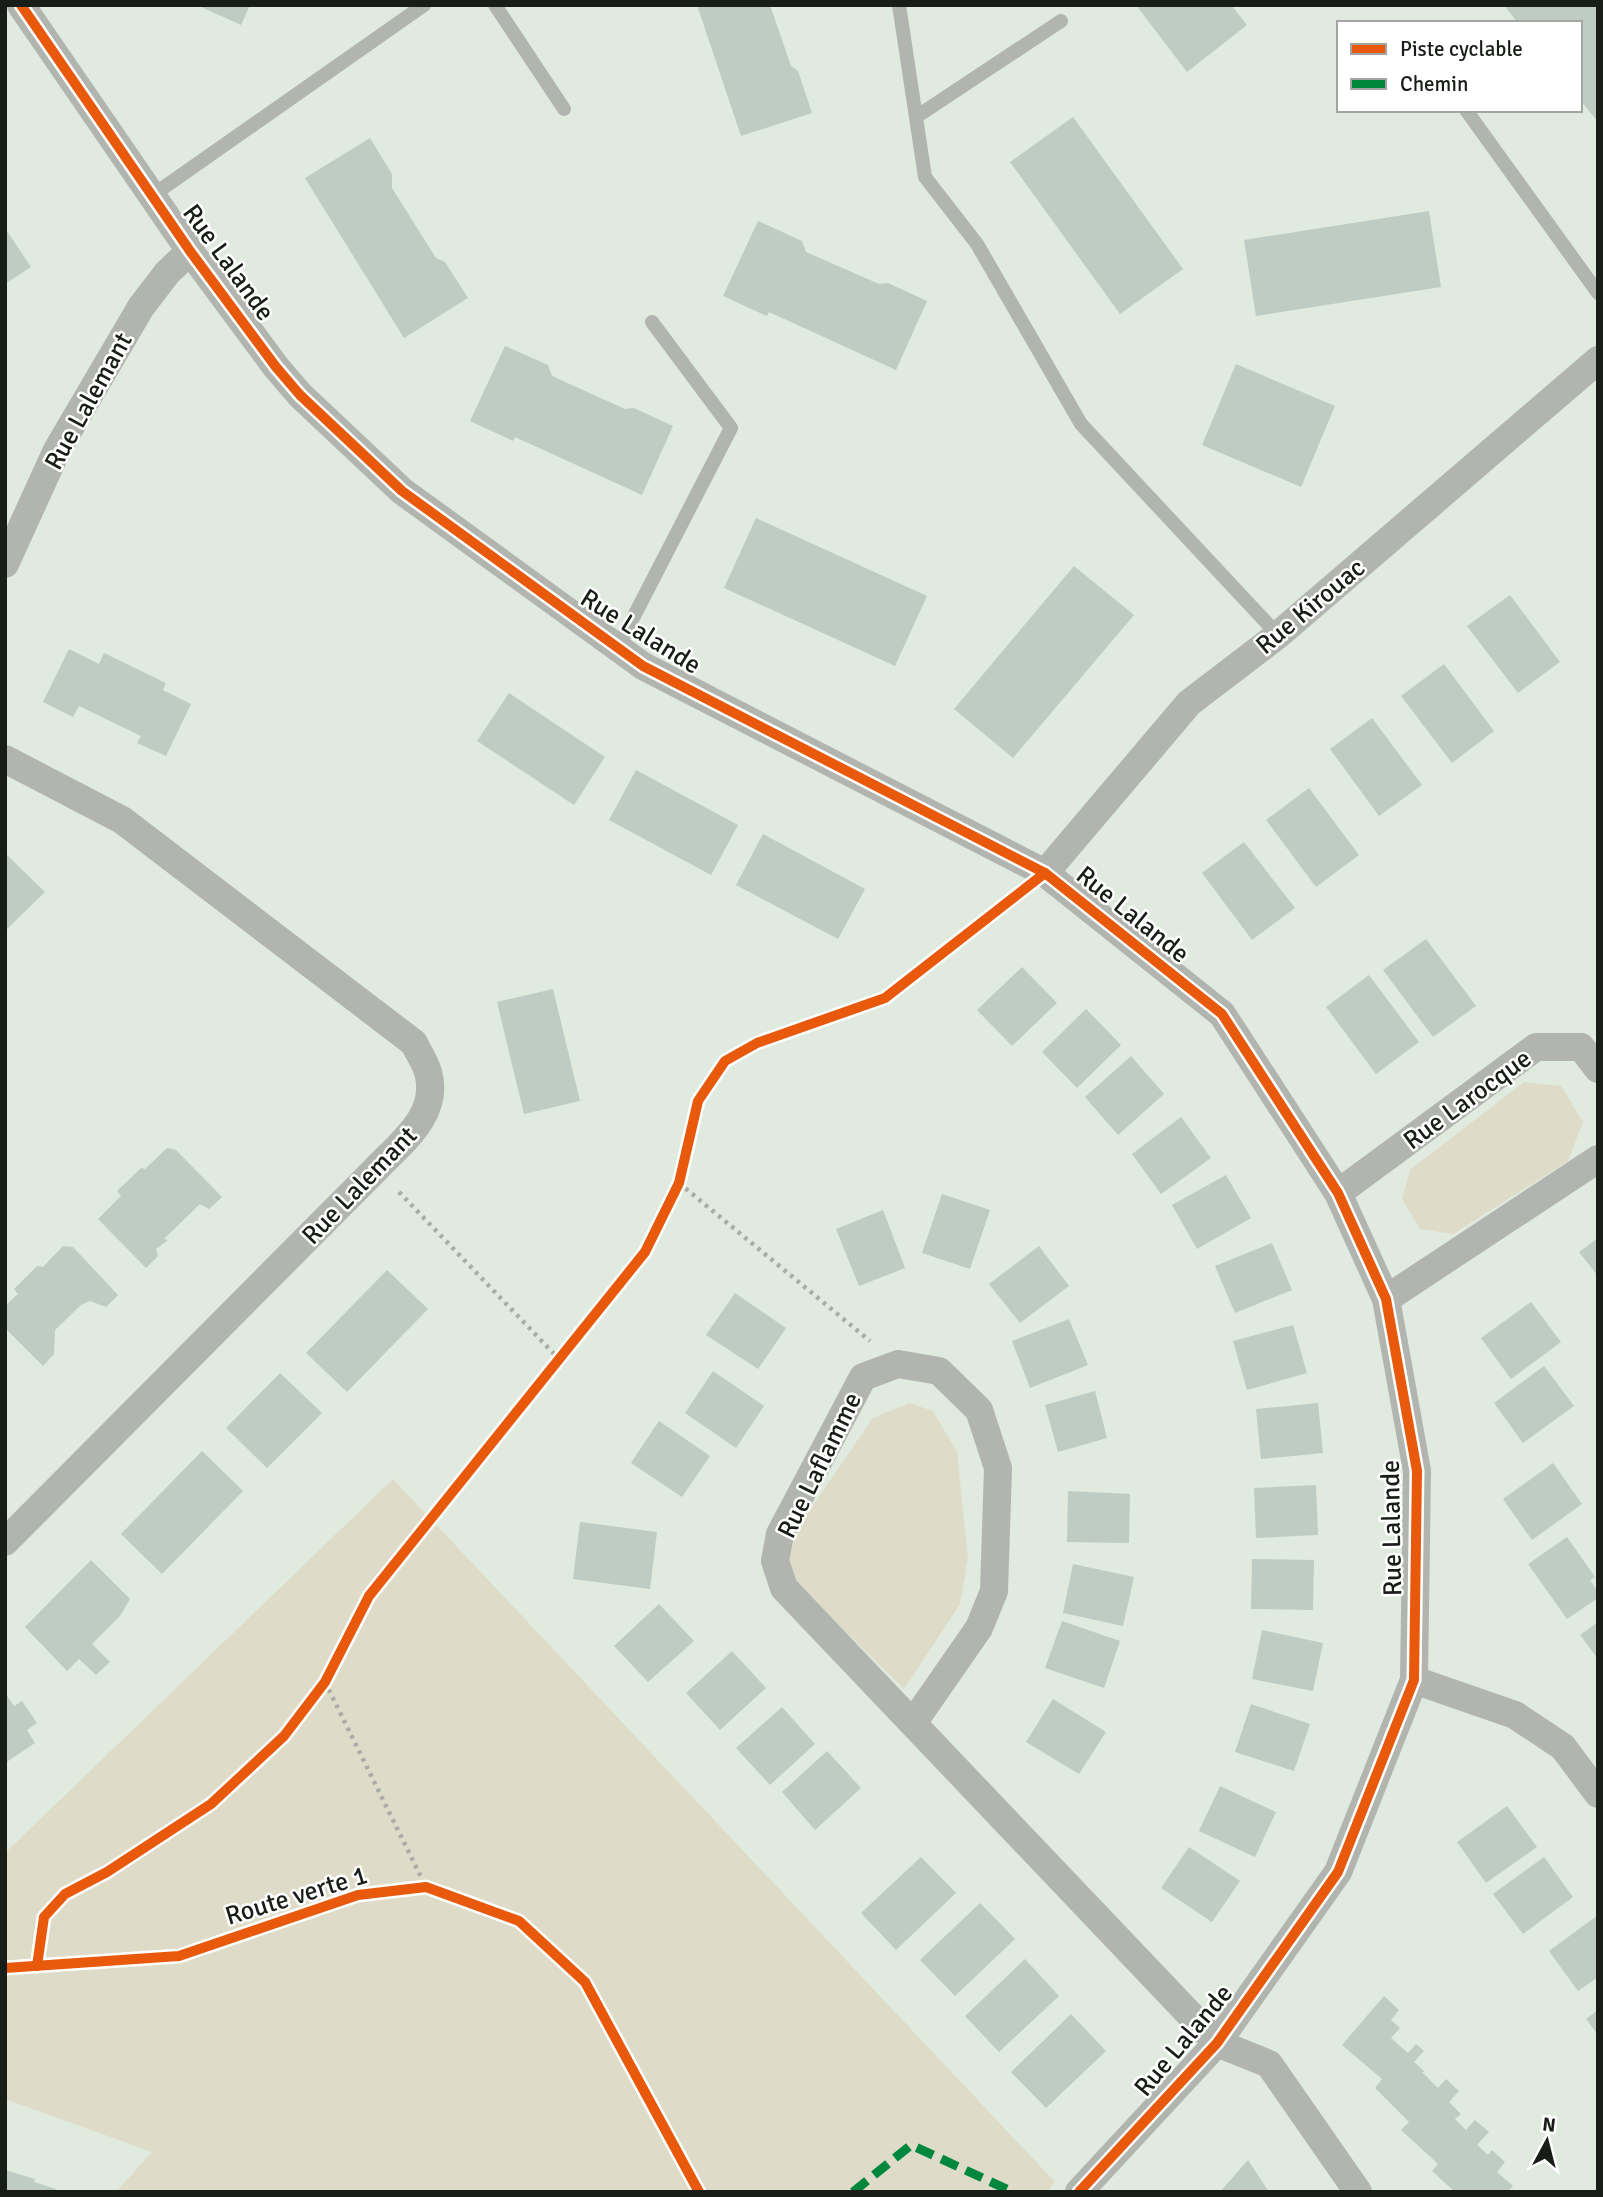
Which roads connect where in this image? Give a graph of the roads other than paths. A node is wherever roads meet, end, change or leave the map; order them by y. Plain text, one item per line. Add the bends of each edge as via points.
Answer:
1 (21, 5) edge
2 (424, 5) edge
3 (495, 5) edge
4 (899, 5) edge
5 (1061, 21) dead end
6 (564, 109) dead end
7 (1467, 112) edge
8 (916, 117) junction
9 (153, 195) junction
10 (190, 251) junction
11 (1598, 292) edge
12 (652, 322) dead end
13 (1598, 360) edge
14 (5, 564) edge
15 (1278, 635) junction
16 (617, 649) junction
17 (5, 759) edge
18 (1045, 873) junction
19 (1598, 1069) edge
20 (1598, 1159) edge
21 (1338, 1193) junction
22 (1386, 1299) junction
23 (5, 1542) edge
24 (1413, 1680) junction
25 (913, 1723) junction
26 (1598, 1794) edge
27 (1217, 2043) junction
28 (1079, 2192) edge
29 (1358, 2192) edge

1 - 9 street, Rue Lalande
2 - 9 lane
3 - 6 lane
4 - 8 lane
5 - 8 lane
7 - 11 lane
8 - 15 lane via 925,177 977,244 1081,424
9 - 10 street, Rue Lalande
10 - 14 street, Rue Lalemant via 159,282 135,317 57,450
10 - 16 street, Rue Lalande via 300,395 402,491
12 - 16 lane via 731,428
13 - 15 street, Rue Kirouac
15 - 18 street, Rue Kirouac via 1189,703
16 - 18 street, Rue Lalande
17 - 23 street, Rue Lalemant via 122,820 414,1042 428,1073 430,1100 420,1123 376,1169
18 - 21 street, Rue Lalande via 1222,1014
19 - 21 street, Rue Larocque via 1581,1047 1536,1047
20 - 22 street
21 - 22 street, Rue Lalande
22 - 24 street, Rue Lalande via 1417,1471
24 - 26 street via 1515,1715 1563,1747
24 - 27 street, Rue Lalande via 1338,1872
25 - 25 street, Rue Laflamme via 785,1588 775,1561 780,1534 863,1377 898,1364 939,1371 979,1410 998,1468 994,1591 979,1628
25 - 27 street, Rue Laflamme
27 - 28 street, Rue Lalande
27 - 29 street via 1269,2064

